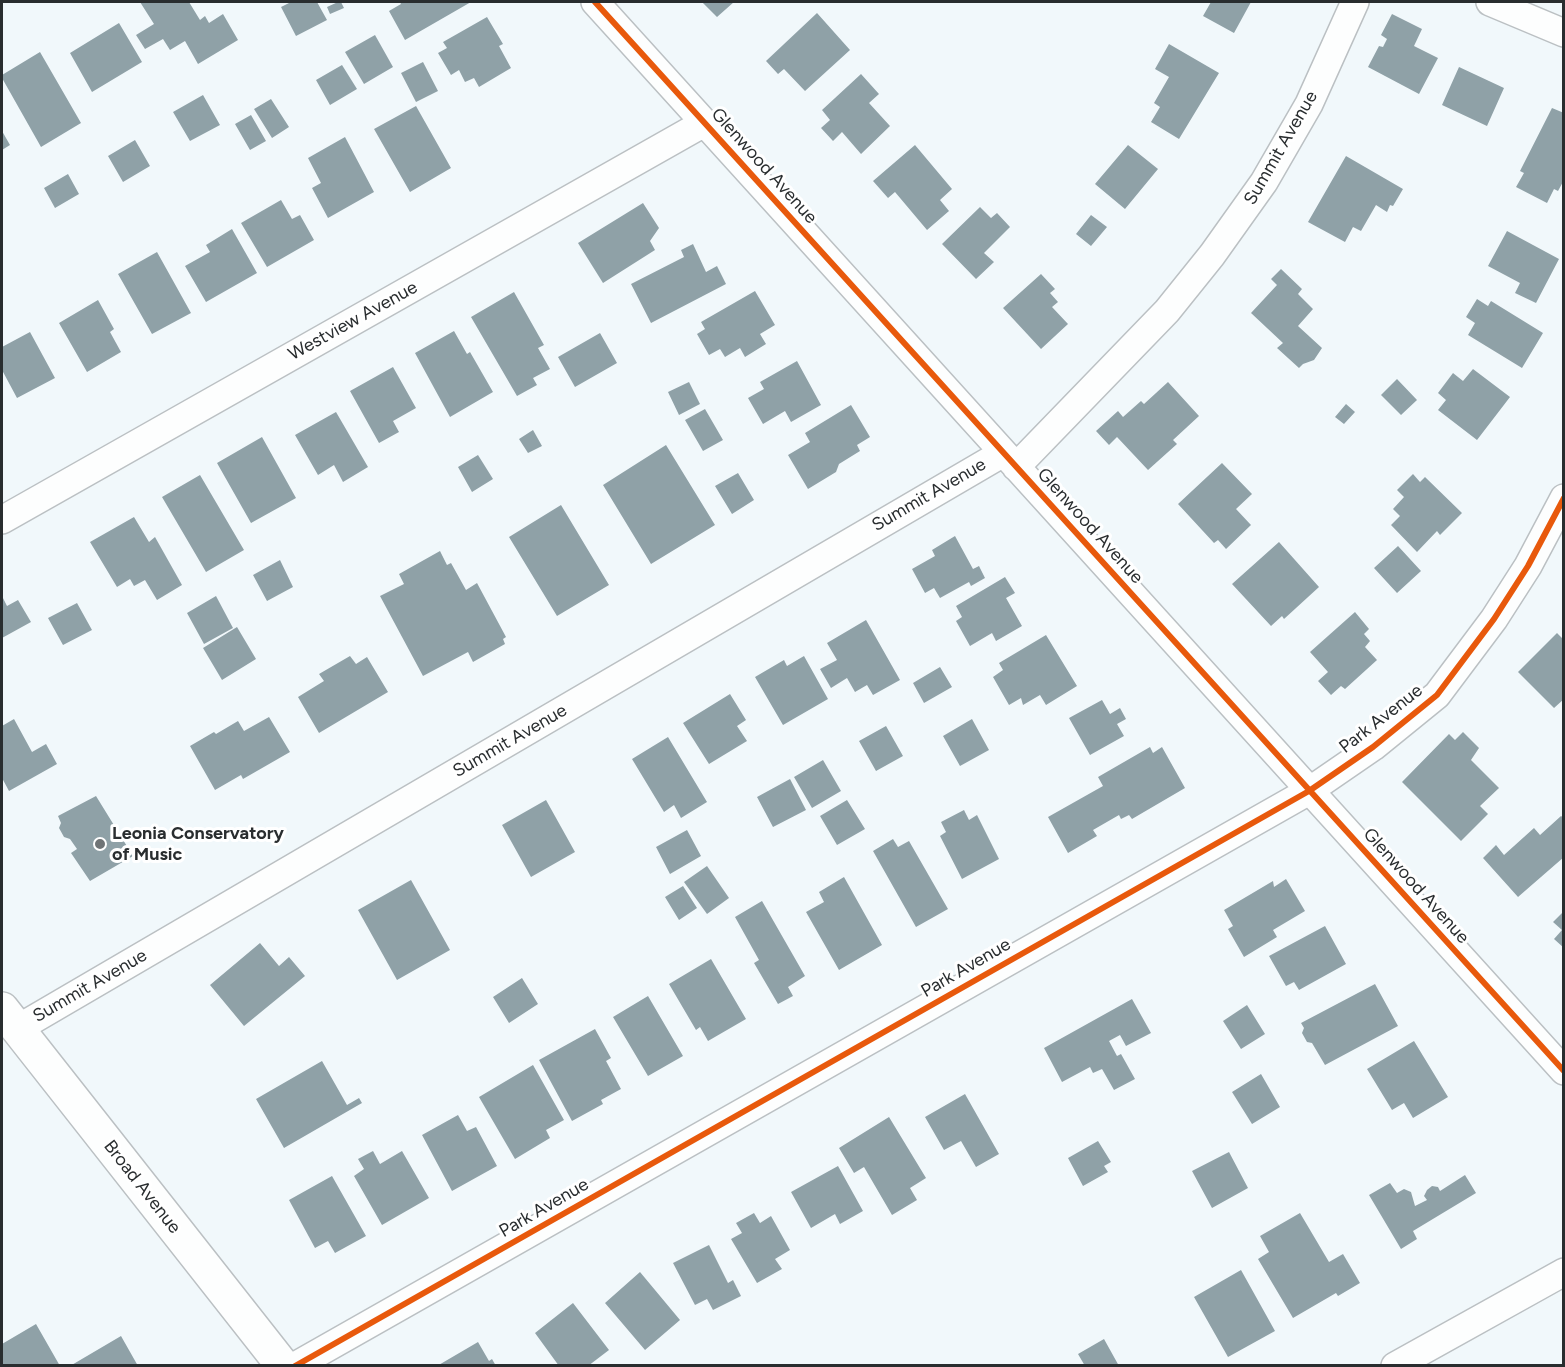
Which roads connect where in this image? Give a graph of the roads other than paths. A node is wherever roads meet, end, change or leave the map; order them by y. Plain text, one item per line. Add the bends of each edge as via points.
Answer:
1 (595, 2) edge
2 (1355, 2) edge
3 (1490, 2) edge
4 (1563, 33) edge
5 (704, 123) junction
6 (1009, 460) junction
7 (1563, 498) edge
8 (2, 520) edge
9 (1309, 790) junction
10 (9, 1019) edge
11 (1563, 1071) edge
12 (1563, 1272) edge
13 (283, 1365) edge
14 (295, 1365) edge
15 (1395, 1365) edge

1 - 5 street, Glenwood Avenue
2 - 6 street, Summit Avenue via 1309,104 1264,182 1212,255 1167,311
3 - 4 street
5 - 6 street, Glenwood Avenue
5 - 8 street, Westview Avenue
6 - 9 street, Glenwood Avenue
6 - 10 street, Summit Avenue
7 - 9 street, Park Avenue via 1528,566 1437,695 1373,747
9 - 11 street, Glenwood Avenue
9 - 14 street, Park Avenue
10 - 13 main road, Broad Avenue
12 - 15 street

